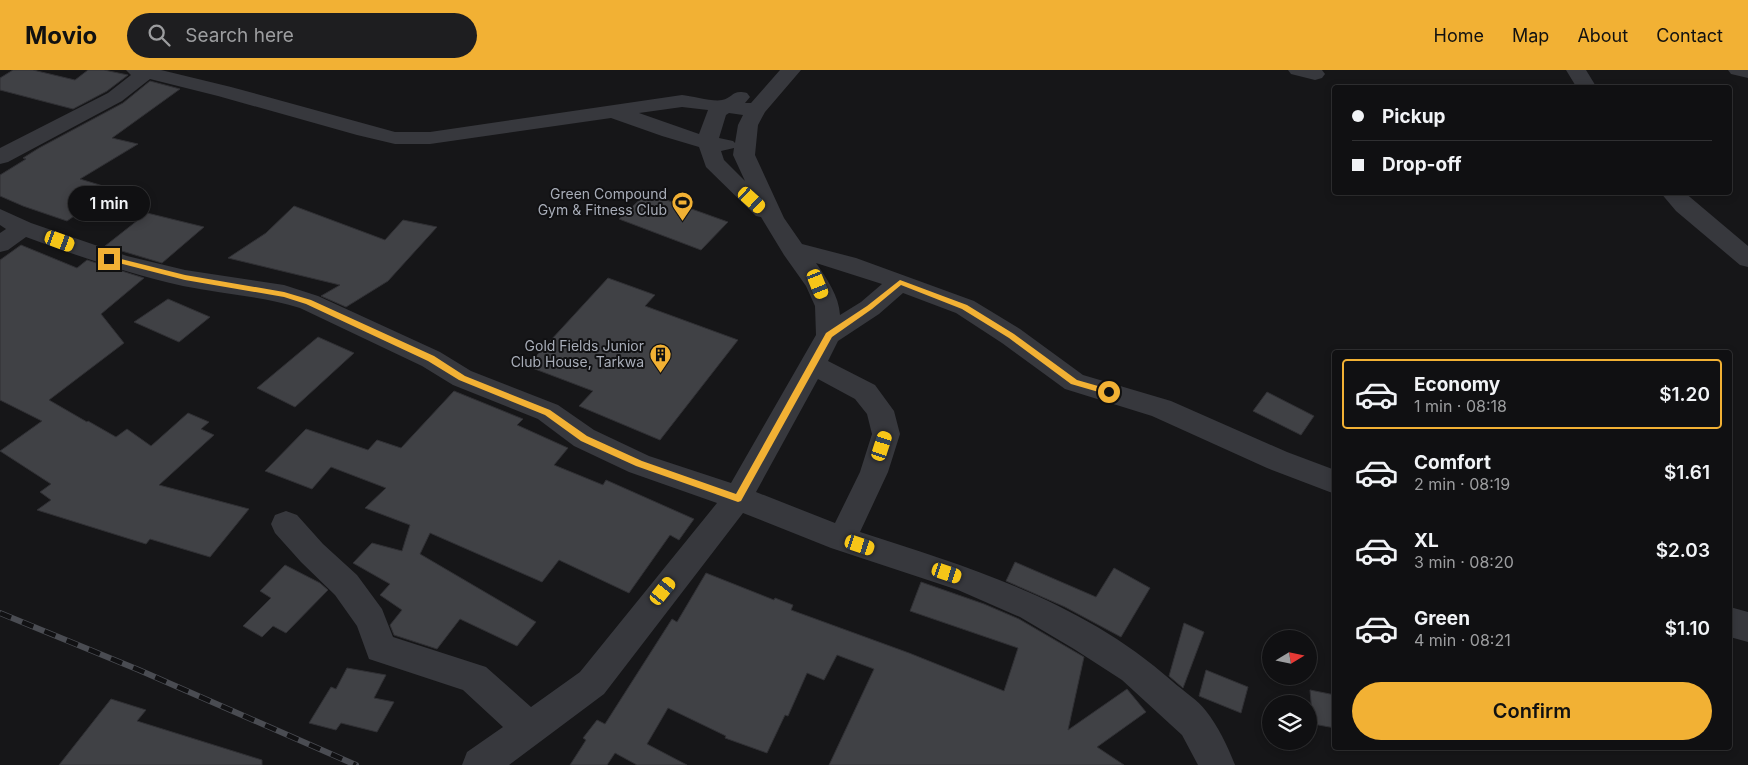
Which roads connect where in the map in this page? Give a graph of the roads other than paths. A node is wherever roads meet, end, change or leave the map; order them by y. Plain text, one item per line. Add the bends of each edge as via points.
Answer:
1 (774, 70) edge
2 (791, 70) edge
3 (1576, 70) edge
4 (1738, 70) edge
5 (142, 71) edge
6 (1748, 72) edge
7 (1585, 85) edge
8 (726, 105) junction
9 (756, 110) junction
10 (616, 112) junction
11 (708, 143) junction
12 (745, 145) junction
13 (0, 157) edge
14 (1675, 195) edge
15 (0, 216) edge
16 (773, 219) junction
17 (23, 228) junction
18 (0, 244) edge
19 (792, 248) junction
20 (1748, 259) edge
21 (900, 282) junction
22 (829, 335) junction
23 (813, 365) junction
24 (1332, 481) edge
25 (738, 498) junction
26 (286, 524) dead end
27 (842, 539) junction
28 (1732, 623) edge
29 (1748, 627) edge
30 (530, 729) junction
31 (480, 765) edge
32 (1217, 765) edge

1 - 8 street via 749,92
2 - 9 street
3 - 7 street
4 - 6 street
5 - 10 street via 395,138 430,138
5 - 13 street via 115,97
8 - 9 street
8 - 10 street via 682,101
8 - 11 street via 717,112
9 - 12 street via 748,125
10 - 11 street via 670,133
11 - 12 street
11 - 16 street via 714,162
12 - 16 street via 744,156
14 - 20 street
15 - 17 street
16 - 19 street
17 - 18 street
17 - 25 street via 122,263 185,278 284,294 309,302 431,358 462,378 548,412 584,438 639,464
19 - 21 street
19 - 22 street via 818,284 827,306
21 - 22 street via 870,308
21 - 24 street via 965,307 1074,382 1161,408
22 - 23 street
23 - 25 street
23 - 27 street via 865,392 880,411 886,434 874,472
25 - 27 street
25 - 30 street via 592,683
26 - 30 street via 346,585 371,619 381,648 474,678
27 - 32 street via 964,579 1031,607 1086,638 1134,669 1194,723
28 - 29 street
30 - 31 street

